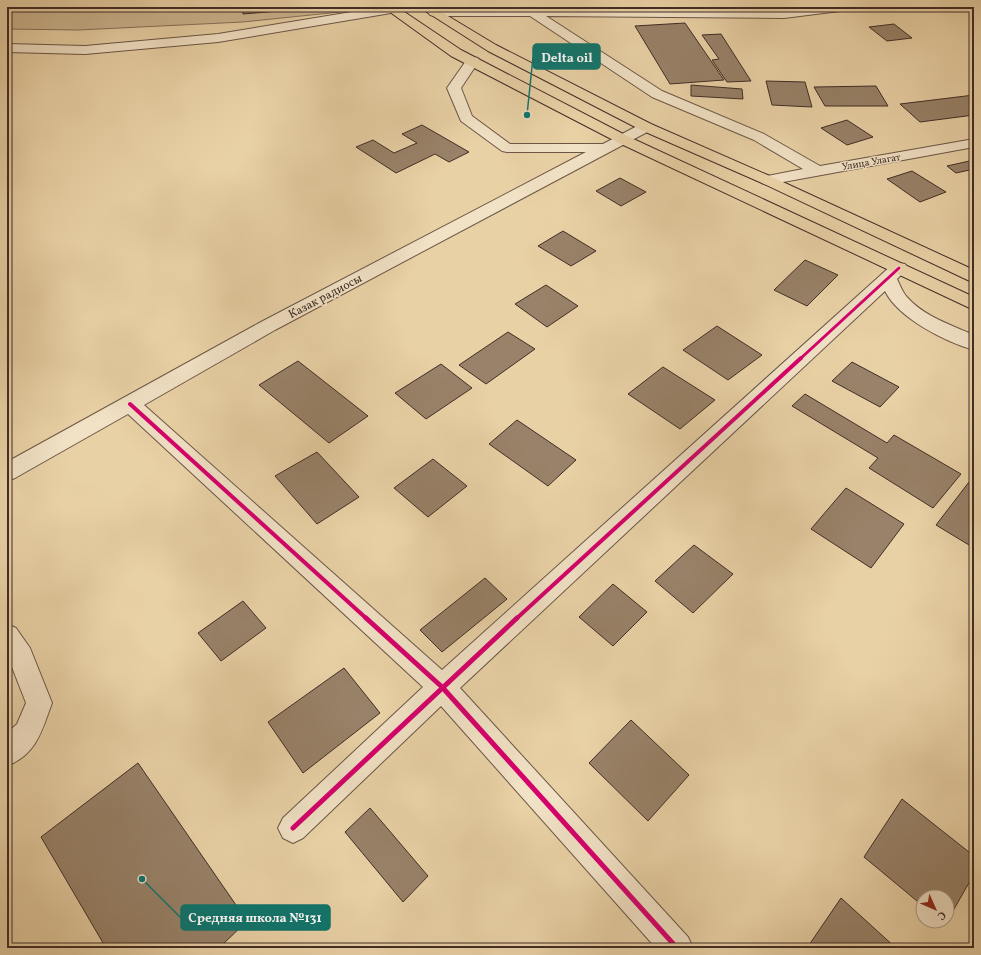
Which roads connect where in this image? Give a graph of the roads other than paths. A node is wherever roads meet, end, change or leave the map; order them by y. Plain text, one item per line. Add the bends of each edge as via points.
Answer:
1 (840, 7) edge
2 (390, 8) edge
3 (429, 10) edge
4 (533, 12) junction
5 (7, 48) edge
6 (473, 61) junction
7 (646, 127) junction
8 (624, 140) junction
9 (974, 143) edge
10 (606, 148) junction
11 (818, 171) junction
12 (767, 180) junction
13 (894, 273) junction
14 (974, 277) edge
15 (974, 304) edge
16 (974, 343) edge
17 (130, 404) junction
18 (7, 472) edge
19 (7, 636) edge
20 (442, 687) junction
21 (7, 752) edge
22 (293, 828) dead end
23 (677, 948) edge

1 - 4 street via 784,14
2 - 5 street via 218,38 85,50
2 - 6 main road via 456,53
3 - 4 street
3 - 7 main road via 492,48
4 - 11 street via 657,94 759,137
6 - 8 main road
6 - 10 street via 454,88 466,118 507,148
7 - 8 street, Казак радиосы
7 - 12 main road
8 - 10 street, Казак радиосы
8 - 13 main road
9 - 11 street, Улица Улагат
10 - 17 street, Казак радиосы via 268,326
11 - 12 street, Улица Улагат
12 - 14 main road
13 - 15 main road
13 - 16 street via 898,298 911,310
13 - 20 street
17 - 18 street, Казак радиосы
17 - 20 street
19 - 21 street via 21,656 39,703 27,733
20 - 22 street
20 - 23 street

